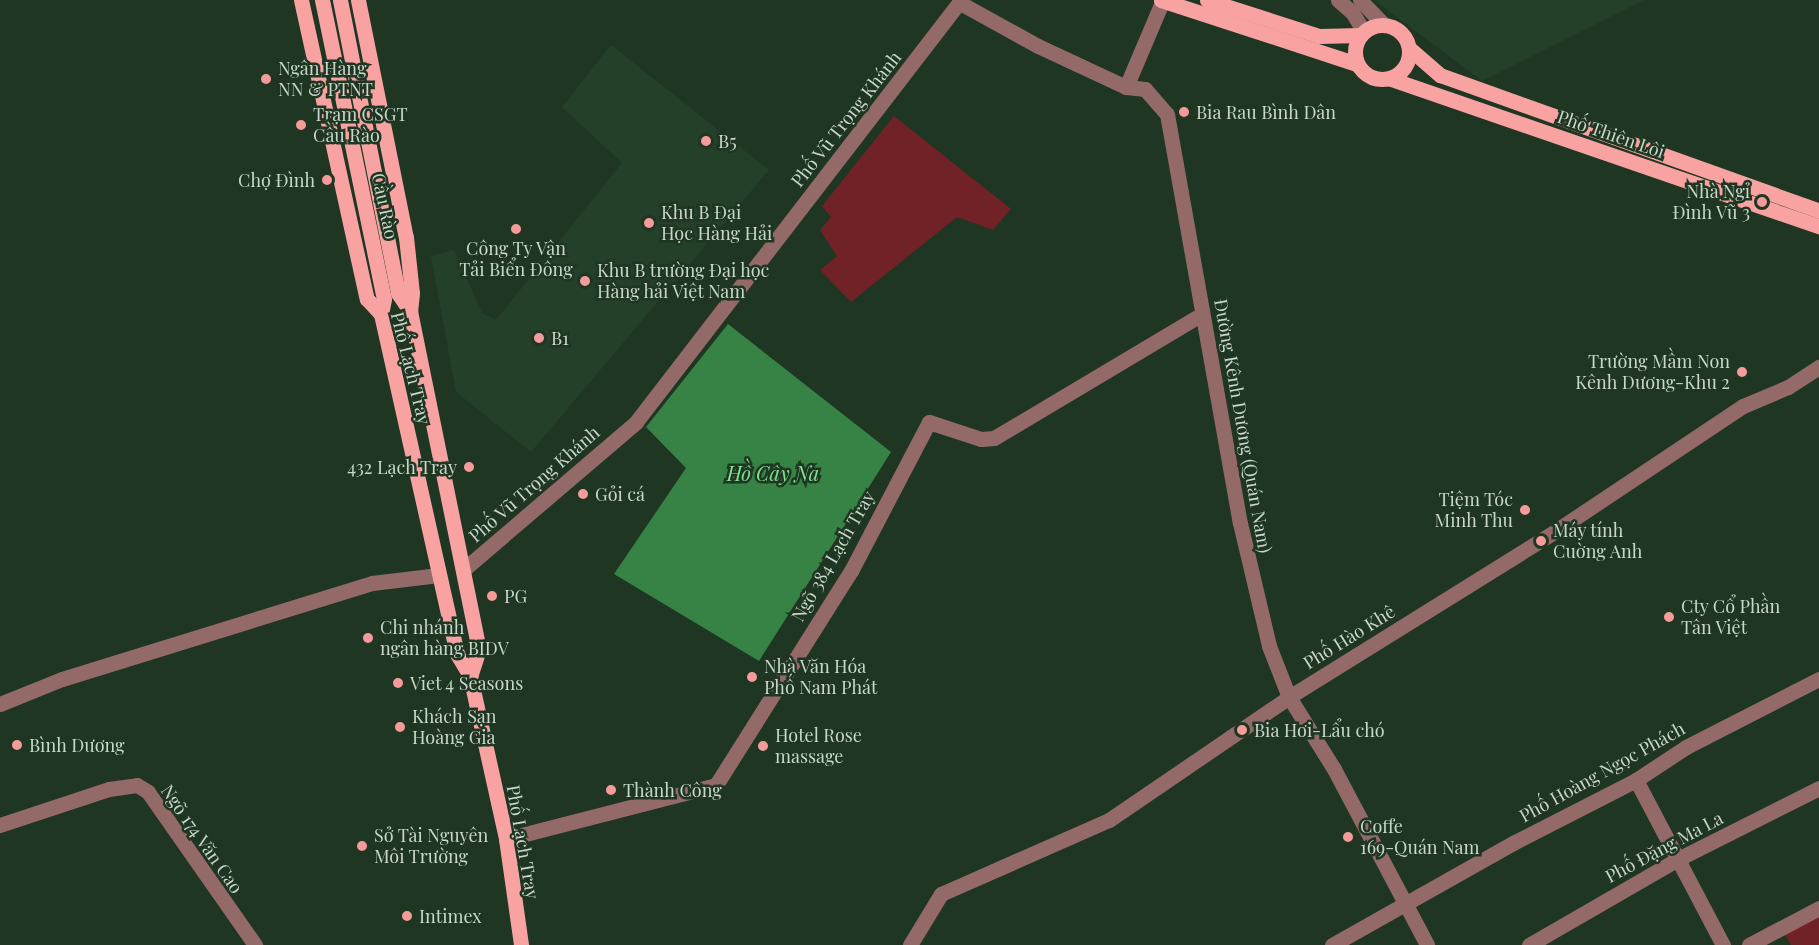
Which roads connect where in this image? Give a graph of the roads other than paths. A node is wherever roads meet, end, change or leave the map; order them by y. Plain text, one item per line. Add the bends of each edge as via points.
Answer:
1 (301, 0) edge
2 (322, 0) edge
3 (340, 0) edge
4 (358, 0) edge
5 (1162, 0) edge
6 (1207, 0) edge
7 (1338, 0) edge
8 (1360, 0) edge
9 (961, 2) edge
10 (1384, 25) junction
11 (1362, 33) junction
12 (1316, 43) junction
13 (1410, 49) junction
14 (1357, 64) junction
15 (1391, 79) junction
16 (1126, 87) junction
17 (1819, 211) edge
18 (1819, 226) edge
19 (383, 255) junction
20 (410, 312) junction
21 (381, 314) junction
22 (1202, 314) junction
23 (1819, 367) edge
24 (463, 570) junction
25 (439, 575) junction
26 (470, 676) junction
27 (1819, 679) edge
28 (1289, 697) junction
29 (0, 704) edge
30 (1636, 780) junction
31 (1819, 789) edge
32 (0, 825) edge
33 (506, 839) junction
34 (1678, 859) junction
35 (1405, 902) junction
36 (1819, 908) edge
37 (255, 945) edge
38 (521, 945) edge
39 (910, 945) edge
40 (1332, 945) edge
41 (1427, 945) edge
42 (1529, 945) edge
43 (1724, 945) edge
44 (1749, 945) edge

1 - 21 main road, Phố Lạch Tray via 367,299
2 - 19 main road, Cầu Rào
3 - 19 main road, Cầu Rào
4 - 20 main road, Phố Lạch Tray via 406,237 412,293
5 - 12 main road
5 - 16 street
6 - 12 main road
7 - 11 street
8 - 10 street
9 - 16 street, Đường Kênh Dương (Quán Nam) via 1038,46
9 - 24 street, Phố Vũ Trọng Khánh via 636,422
10 - 11 main road
10 - 13 main road via 1401,32
11 - 12 main road
11 - 14 main road via 1355,49
12 - 14 main road
13 - 15 main road via 1406,67
13 - 17 main road, Phố Thiên Lôi via 1440,75
14 - 15 main road via 1368,76
15 - 18 main road, Phố Thiên Lôi
16 - 22 street, Đường Kênh Dương (Quán Nam) via 1145,89 1167,114
19 - 20 main road, Cầu Rào
19 - 21 main road, Cầu Rào
20 - 24 main road, Phố Lạch Tray
21 - 25 main road, Phố Lạch Tray
22 - 28 street, Đường Kênh Dương (Quán Nam) via 1254,593
22 - 33 street, Ngõ 384 Lạch Tray via 994,438 981,439 929,422 851,571 716,785
23 - 28 street, Phố Hào Khê via 1788,387 1743,406 1554,532
24 - 26 main road, Phố Lạch Tray via 479,650
25 - 26 main road, Phố Lạch Tray via 457,654
25 - 29 street via 372,584 62,679
26 - 33 main road, Phố Lạch Tray
27 - 30 street, Phố Hoàng Ngọc Phách via 1686,747
28 - 35 street, Đường Kênh Dương (Quán Nam) via 1334,769
28 - 39 street, Phố Hào Khê via 1109,820 941,894
30 - 34 street
30 - 35 street, Phố Hoàng Ngọc Phách
31 - 34 street, Phố Đặng Ma La
32 - 37 street, Ngõ 174 Văn Cao via 109,789 137,785 148,792
33 - 38 main road, Phố Lạch Tray
34 - 42 street, Phố Đặng Ma La
34 - 43 street
35 - 40 street, Phố Hoàng Ngọc Phách
35 - 41 street, Đường Kênh Dương (Quán Nam)
36 - 44 street

